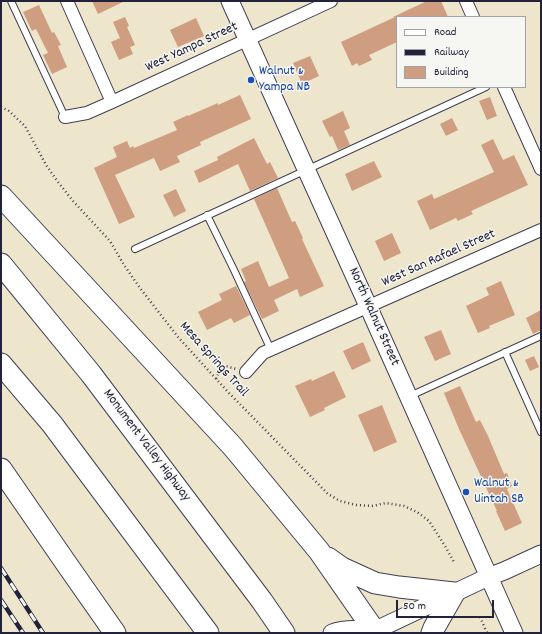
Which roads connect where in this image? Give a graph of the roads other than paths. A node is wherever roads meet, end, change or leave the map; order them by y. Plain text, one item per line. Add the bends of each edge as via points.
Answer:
1 (11, 1) edge
2 (67, 1) edge
3 (230, 1) edge
4 (331, 1) edge
5 (466, 1) edge
6 (474, 16) edge
7 (247, 39) junction
8 (484, 88) edge
9 (504, 88) edge
10 (112, 102) junction
11 (65, 117) joint
12 (541, 169) edge
13 (306, 170) junction
14 (1, 196) edge
15 (207, 215) junction
16 (541, 230) edge
17 (135, 249) dead end
18 (1, 264) edge
19 (368, 306) junction
20 (541, 336) edge
21 (270, 350) junction
22 (505, 352) junction
23 (1, 364) edge
24 (246, 372) road end
25 (409, 397) junction
26 (541, 432) edge
27 (1, 469) edge
28 (319, 551) junction
29 (541, 554) edge
30 (488, 577) junction
31 (454, 593) junction
32 (205, 629) edge
33 (374, 632) edge
34 (115, 633) edge
35 (284, 633) edge
36 (332, 633) edge
37 (432, 633) edge
38 (514, 633) edge

1 - 11 lane
2 - 10 street
3 - 7 main road, North Walnut Street
4 - 7 street, West Yampa Street
5 - 6 street
7 - 10 street, West Yampa Street
7 - 13 main road, North Walnut Street
8 - 13 lane
9 - 12 street
10 - 11 street, West Yampa Street via 86,113
13 - 15 lane
13 - 19 main road, North Walnut Street
14 - 28 highway via 233,447
15 - 17 lane
15 - 21 lane
16 - 19 street, West San Rafael Street
18 - 35 highway, Monument Valley Highway via 91,374
19 - 21 street, West San Rafael Street
19 - 25 main road, North Walnut Street
20 - 22 lane
21 - 24 street, West San Rafael Street via 263,353
22 - 25 lane
22 - 26 lane
23 - 32 highway via 52,424
25 - 30 main road, North Walnut Street
27 - 34 highway
28 - 31 highway via 342,568 375,583
28 - 33 highway
29 - 30 main road
30 - 31 main road
30 - 38 main road, North Walnut Street
31 - 33 main road
31 - 37 highway
33 - 36 main road via 356,629

